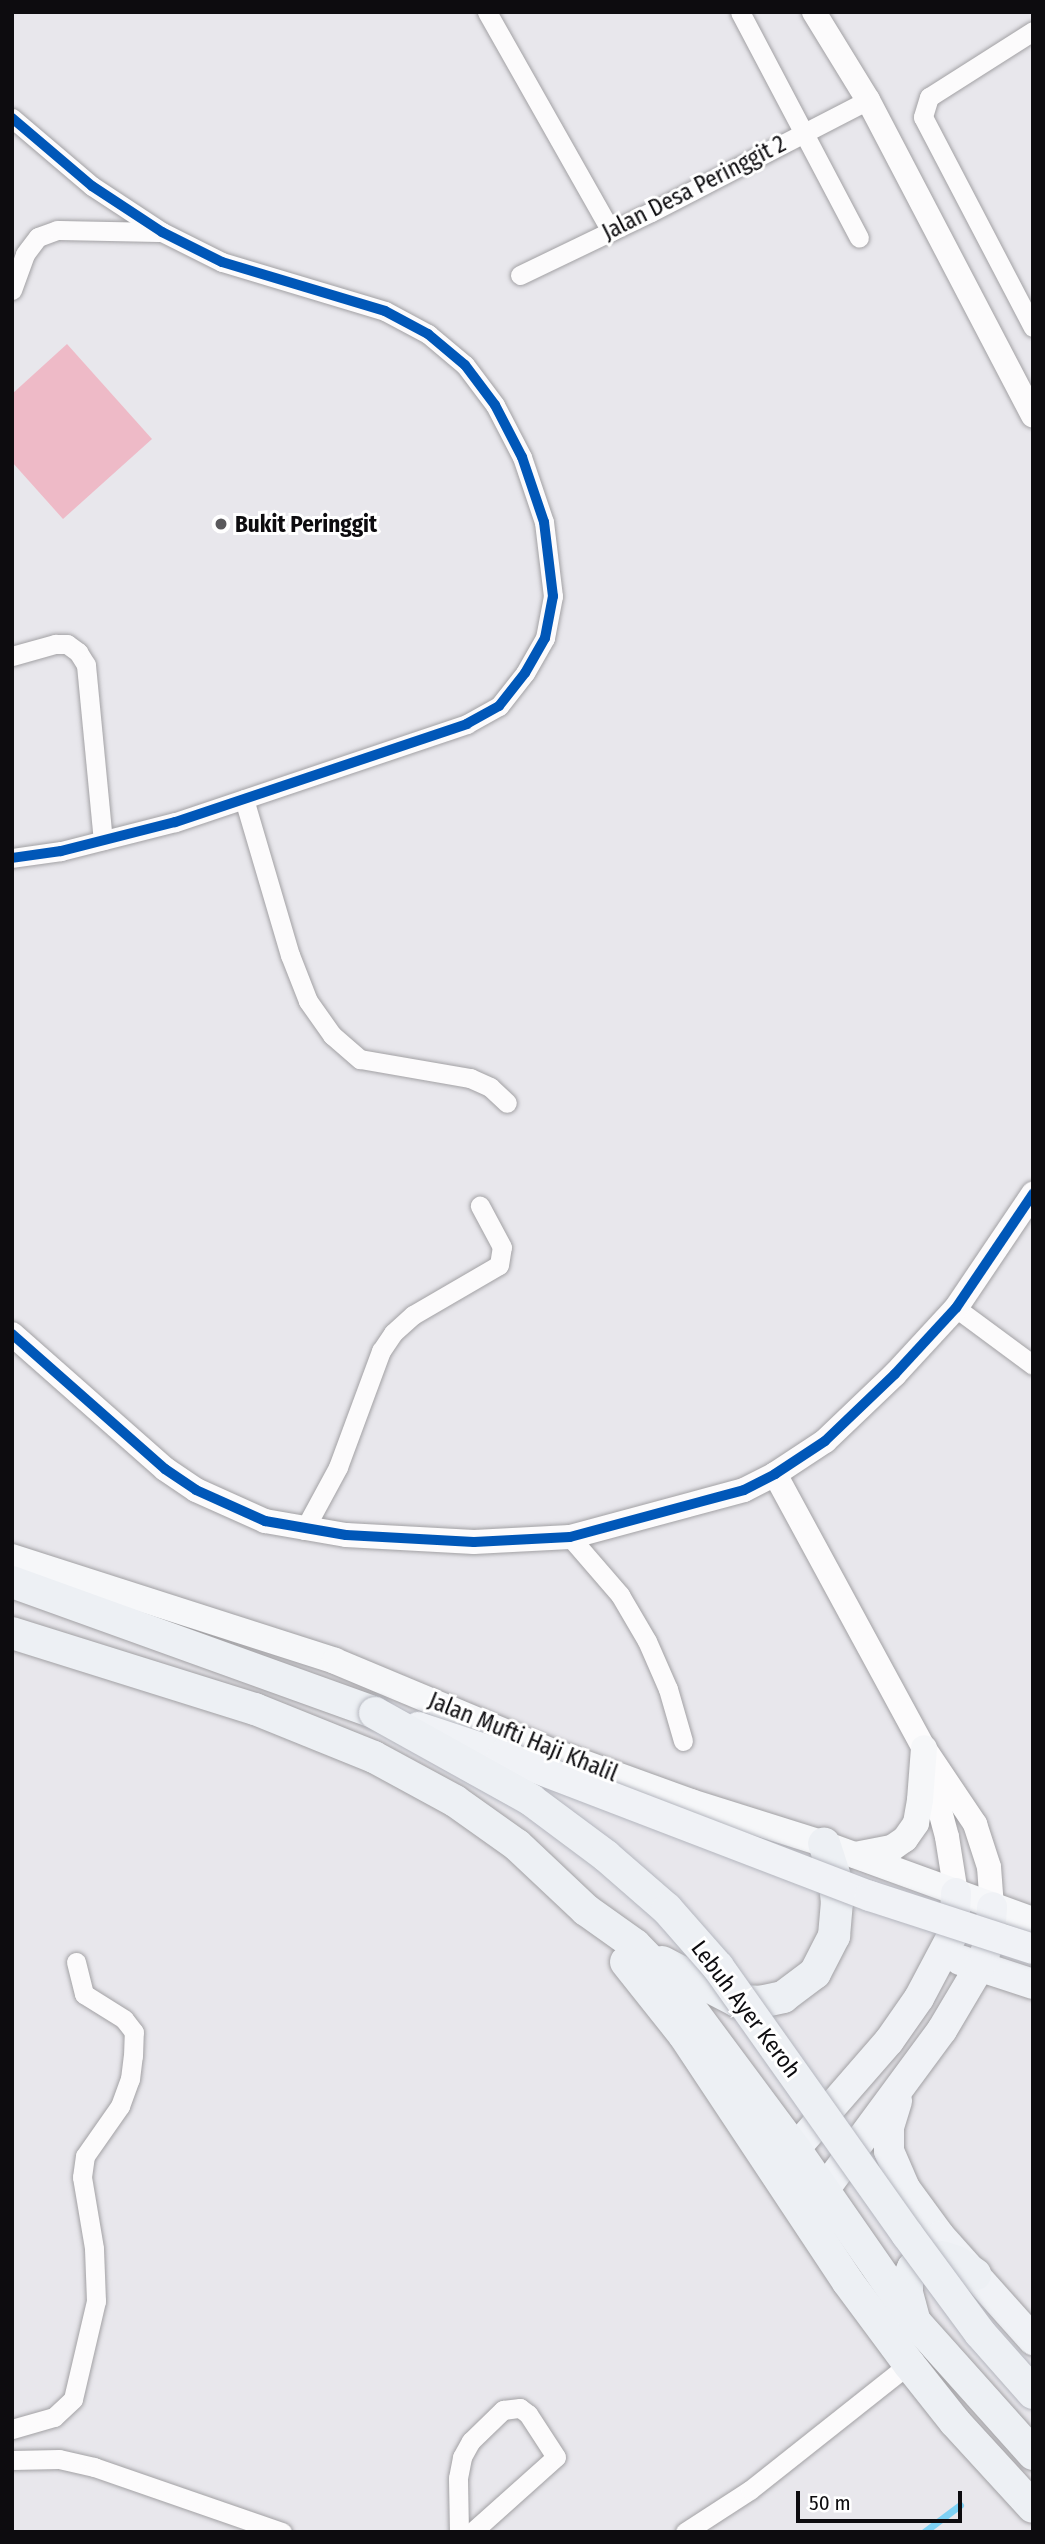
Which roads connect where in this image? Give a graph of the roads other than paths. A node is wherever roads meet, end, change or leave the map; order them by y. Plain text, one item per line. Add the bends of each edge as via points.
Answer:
1 (488, 12) edge
2 (740, 12) edge
3 (814, 12) edge
4 (1033, 31) edge
5 (867, 100) junction
6 (12, 118) edge
7 (804, 130) junction
8 (611, 231) junction
9 (162, 232) junction
10 (859, 238) dead end
11 (520, 275) dead end
12 (12, 290) edge
13 (1033, 327) edge
14 (1033, 415) edge
15 (12, 656) edge
16 (244, 799) junction
17 (103, 840) junction
18 (12, 858) edge
19 (507, 1103) dead end
20 (1033, 1194) edge
21 (480, 1206) dead end
22 (957, 1308) junction
23 (12, 1334) edge
24 (1033, 1364) edge
25 (775, 1474) junction
26 (304, 1530) junction
27 (570, 1538) junction
28 (12, 1557) edge
29 (12, 1582) edge
30 (12, 1633) edge
31 (375, 1713) junction
32 (683, 1741) dead end
33 (924, 1748) junction
34 (824, 1844) junction
35 (854, 1855) junction
36 (956, 1893) junction
37 (992, 1907) junction
38 (586, 1910) junction
39 (1033, 1920) edge
40 (635, 1945) junction
41 (1033, 1949) edge
42 (943, 1954) junction
43 (76, 1962) dead end
44 (980, 1966) junction
45 (1033, 1984) edge
46 (900, 2091) junction
47 (795, 2148) junction
48 (824, 2190) junction
49 (975, 2274) junction
50 (916, 2323) junction
51 (1028, 2328) edge
52 (909, 2364) junction
53 (1033, 2393) edge
54 (12, 2430) edge
55 (1033, 2454) edge
56 (12, 2460) edge
57 (1033, 2507) edge
58 (282, 2532) edge
59 (459, 2532) edge
60 (472, 2532) edge
61 (685, 2532) edge

1 - 8 street
2 - 7 street
3 - 5 street
4 - 13 street via 929,97 923,117
5 - 7 street, Jalan Desa Peringgit 2
5 - 14 street
6 - 9 street via 92,186
7 - 8 street, Jalan Desa Peringgit 2
7 - 10 street
8 - 11 street, Jalan Desa Peringgit 2
9 - 12 street via 57,230 38,237 25,254
9 - 16 street via 222,262 385,311 428,334 465,365 495,405 522,457 544,522 553,596 545,638 499,706 467,724
15 - 17 street via 67,645 86,665
16 - 17 street
16 - 19 street via 290,955 308,1001 332,1035 360,1059 470,1079 490,1087
17 - 18 street
20 - 22 street
21 - 26 street via 502,1247 499,1265 413,1315 393,1333 381,1351 338,1467
22 - 24 street
22 - 25 street via 825,1441
23 - 26 street via 165,1469 196,1490 265,1521
25 - 27 street via 706,1502
25 - 33 street
26 - 27 street via 474,1542
27 - 32 street via 620,1595 647,1641 668,1689
28 - 34 main road, Jalan Mufti Haji Khalil via 335,1661 554,1752
29 - 31 highway, Lebuh Ayer Keroh
30 - 38 highway via 255,1709 374,1757 455,1801 517,1846
31 - 41 main road, bridge via 502,1755 870,1896
31 - 53 highway, Lebuh Ayer Keroh, bridge via 531,1800 667,1909 718,1967 907,2234
33 - 35 main road via 916,1823 892,1848
33 - 36 street
33 - 37 street via 975,1824 989,1867
34 - 35 main road, Jalan Mufti Haji Khalil
34 - 40 highway via 834,1874 834,1936 815,1973 783,1997 737,2001
35 - 36 main road, Jalan Mufti Haji Khalil
36 - 37 main road, Jalan Mufti Haji Khalil
36 - 42 main road via 954,1932
37 - 39 main road, Jalan Mufti Haji Khalil
37 - 44 main road via 989,1943
38 - 40 highway
38 - 52 highway via 684,2035 848,2282
40 - 47 highway via 713,2034
42 - 44 main road
42 - 47 main road via 888,2041
43 - 54 street via 84,1994 124,2019 134,2032 130,2079 120,2106 85,2156 82,2177 94,2248 96,2301 73,2399 54,2417
44 - 45 main road
44 - 46 main road
46 - 48 main road
46 - 49 main road via 889,2127 889,2151 905,2188
47 - 48 highway
48 - 50 highway
49 - 50 highway via 942,2257 913,2268 906,2293
49 - 51 main road
50 - 55 highway
52 - 57 highway
52 - 61 street via 750,2490
56 - 58 street via 59,2459 94,2467
59 - 60 street via 462,2457 471,2441 503,2410 520,2408 556,2457

